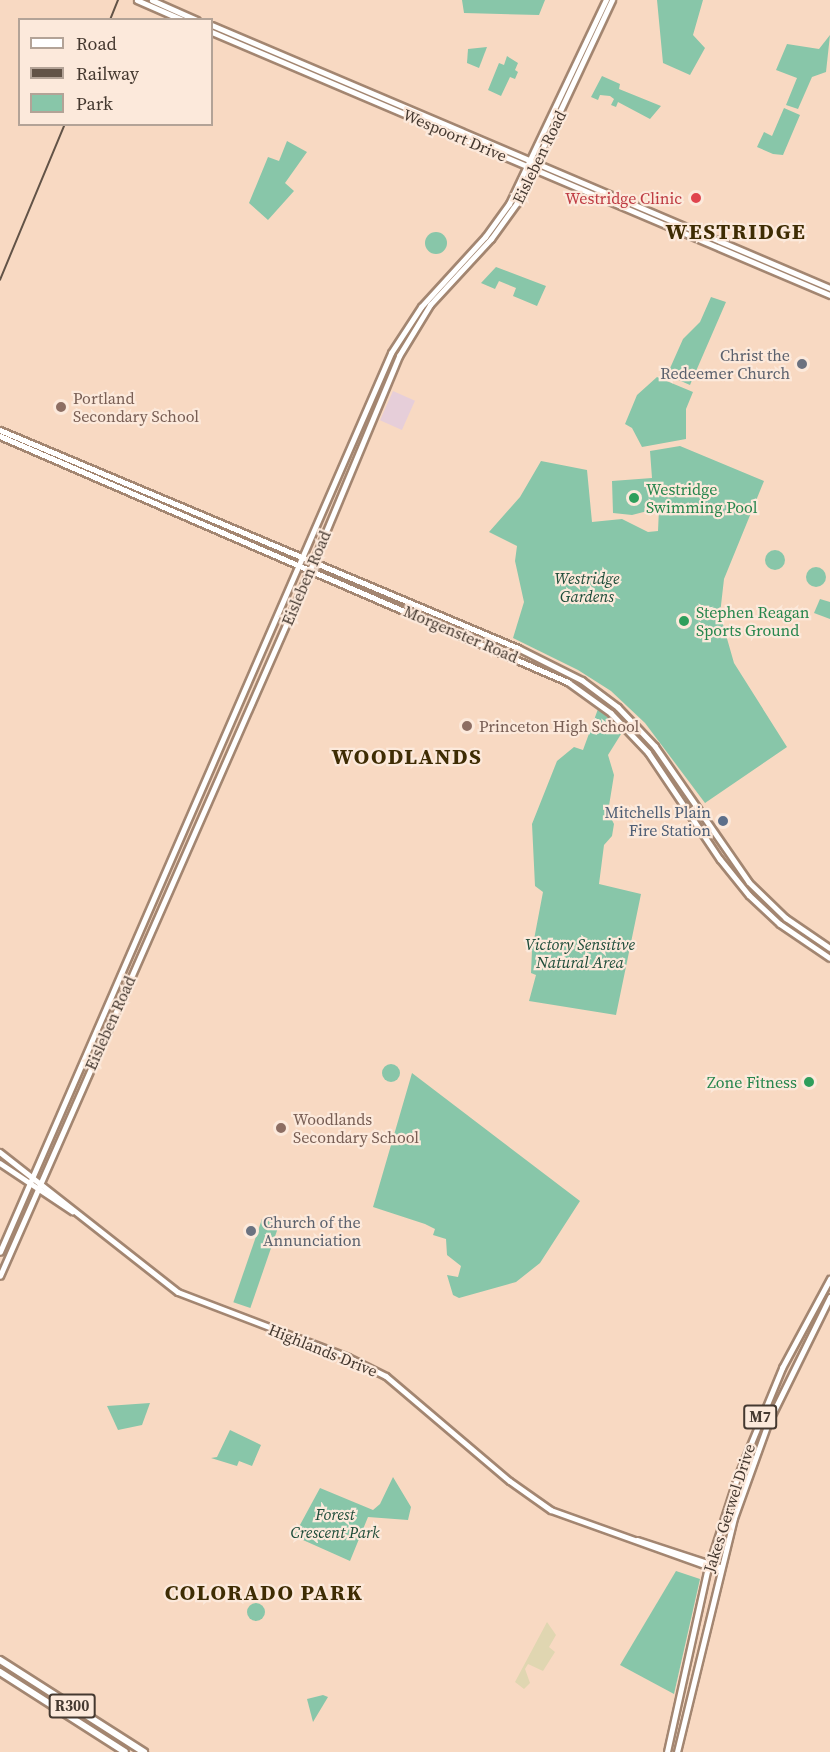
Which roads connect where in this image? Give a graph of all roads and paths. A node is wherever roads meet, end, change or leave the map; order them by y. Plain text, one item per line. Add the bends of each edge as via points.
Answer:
1 (137, 0) edge
2 (152, 0) edge
3 (606, 0) edge
4 (612, 0) edge
5 (178, 18) edge
6 (192, 18) edge
7 (213, 26) edge
8 (213, 32) edge
9 (533, 165) junction
10 (830, 288) edge
11 (830, 295) edge
12 (0, 430) edge
13 (0, 436) edge
14 (305, 558) junction
15 (313, 561) junction
16 (301, 566) junction
17 (310, 570) junction
18 (830, 948) edge
19 (830, 958) edge
20 (0, 1152) edge
21 (0, 1163) edge
22 (33, 1177) junction
23 (41, 1182) junction
24 (29, 1185) junction
25 (38, 1189) junction
26 (77, 1214) junction
27 (0, 1252) edge
28 (0, 1276) edge
29 (830, 1279) edge
30 (830, 1297) edge
31 (709, 1565) junction
32 (719, 1568) junction
33 (0, 1660) edge
34 (0, 1672) edge
35 (125, 1752) edge
36 (144, 1752) edge
37 (667, 1752) edge
38 (677, 1752) edge

1 - 5 main road
2 - 6 main road
3 - 9 main road, Eisleben Road
4 - 9 main road, Eisleben Road
7 - 9 main road, Wespoort Drive
8 - 9 main road, Wespoort Drive
9 - 10 main road, Wespoort Drive
9 - 11 main road, Wespoort Drive
9 - 14 main road, Eisleben Road via 495,224 426,300 396,344
9 - 15 main road, Eisleben Road via 502,226 435,300 405,345
12 - 14 main road, Morgenster Road
13 - 16 main road, Morgenster Road
14 - 15 main road, Morgenster Road
14 - 16 main road, Eisleben Road
15 - 17 main road, Eisleben Road
15 - 18 main road, Morgenster Road via 540,658 600,693 659,750 749,882 791,922
16 - 17 main road, Morgenster Road
16 - 22 main road, Eisleben Road
17 - 19 main road, Morgenster Road via 538,667 587,694 648,752 721,861 749,895 780,924
17 - 23 main road, Eisleben Road
20 - 22 main road, Highlands Drive
21 - 24 main road, Highlands Drive
22 - 23 main road, Highlands Drive
22 - 24 main road, Eisleben Road
23 - 25 main road, Eisleben Road
23 - 26 main road, Highlands Drive
24 - 25 main road, Highlands Drive
24 - 27 main road, Eisleben Road
25 - 26 main road, Highlands Drive
25 - 28 main road, Eisleben Road
26 - 31 main road, Highlands Drive via 184,1296 381,1373 538,1502 571,1520
29 - 31 main road, Jakes Gerwel Drive / M7 via 761,1415
30 - 32 main road, Jakes Gerwel Drive / M7 via 769,1421
31 - 32 main road, Highlands Drive
31 - 37 main road, Jakes Gerwel Drive / M7
32 - 38 main road, Jakes Gerwel Drive / M7
33 - 36 highway, R300
34 - 35 highway, R300

